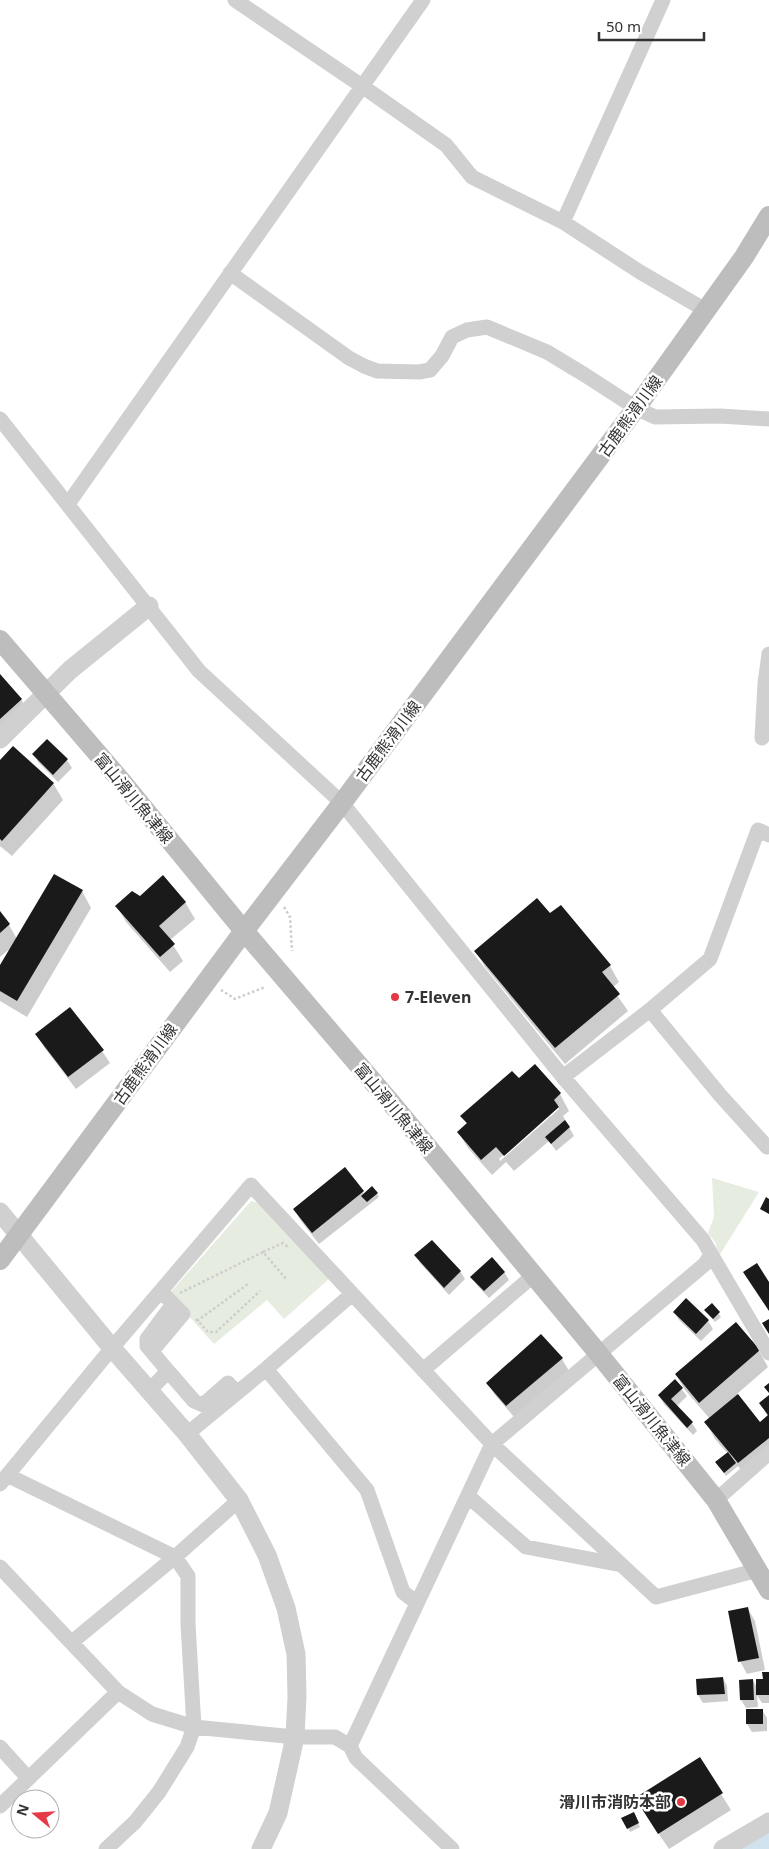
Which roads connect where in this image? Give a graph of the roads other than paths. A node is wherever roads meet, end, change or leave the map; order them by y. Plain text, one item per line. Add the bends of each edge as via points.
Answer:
1 (235, 0) edge
2 (423, 0) edge
3 (663, 0) edge
4 (362, 86) junction
5 (769, 216) edge
6 (563, 222) junction
7 (230, 274) junction
8 (707, 311) junction
9 (636, 408) junction
10 (0, 419) edge
11 (769, 419) edge
12 (68, 504) junction
13 (149, 606) junction
14 (0, 640) edge
15 (769, 654) edge
16 (46, 695) junction
17 (762, 738) dead end
18 (0, 739) edge
19 (342, 803) junction
20 (769, 835) edge
21 (244, 930) junction
22 (650, 1010) junction
23 (564, 1077) junction
24 (769, 1146) edge
25 (0, 1212) edge
26 (19, 1235) junction
27 (711, 1254) junction
28 (0, 1260) edge
29 (534, 1275) junction
30 (164, 1286) junction
31 (352, 1294) junction
32 (112, 1348) junction
33 (598, 1353) junction
34 (769, 1353) edge
35 (266, 1369) junction
36 (423, 1370) junction
37 (168, 1371) junction
38 (149, 1390) junction
39 (237, 1393) junction
40 (187, 1434) junction
41 (492, 1444) junction
42 (769, 1453) edge
43 (4, 1479) edge
44 (468, 1496) junction
45 (239, 1500) junction
46 (716, 1500) junction
47 (175, 1557) junction
48 (622, 1565) junction
49 (0, 1567) edge
50 (765, 1579) edge
51 (417, 1603) junction
52 (72, 1642) junction
53 (118, 1692) junction
54 (194, 1727) junction
55 (296, 1737) junction
56 (350, 1746) junction
57 (0, 1747) edge
58 (28, 1778) junction
59 (0, 1806) edge
60 (769, 1822) edge
61 (106, 1849) edge
62 (261, 1849) edge
63 (452, 1849) edge
64 (724, 1849) edge

1 - 4 street
2 - 4 street
3 - 6 street
4 - 6 street via 446,145 472,177
4 - 7 street
5 - 8 main road, 古鹿熊滑川線
6 - 8 street
7 - 9 street via 364,366 377,370 430,370 452,337 467,330 487,328 547,352
7 - 12 street
8 - 9 main road, 古鹿熊滑川線
9 - 11 street via 655,416
9 - 19 main road, 古鹿熊滑川線
10 - 12 street
12 - 13 street
13 - 16 street via 70,670
13 - 19 street via 199,672
14 - 16 main road, 富山滑川魚津線
15 - 17 street
16 - 18 street
16 - 21 main road, 富山滑川魚津線
19 - 21 main road, 古鹿熊滑川線
19 - 23 street
20 - 22 street via 758,830 710,959
21 - 26 main road, 古鹿熊滑川線
21 - 29 main road, 富山滑川魚津線
22 - 23 street
22 - 24 street via 720,1095
23 - 27 street via 703,1240
25 - 26 street
26 - 28 main road, 古鹿熊滑川線
26 - 32 street
27 - 33 street via 705,1264
27 - 34 street
29 - 33 main road, 富山滑川魚津線
29 - 36 street
30 - 31 street via 251,1184
30 - 32 street
30 - 37 street via 186,1310 147,1339 148,1346
31 - 35 street
31 - 36 street
32 - 38 street
32 - 43 street
33 - 41 street
33 - 46 main road, 富山滑川魚津線
35 - 39 street
35 - 51 street via 367,1490 403,1592
36 - 41 street
37 - 38 street
37 - 39 street via 194,1402 203,1405 228,1383
38 - 40 street
39 - 40 street
40 - 45 street
41 - 44 street
41 - 48 street
42 - 46 street
43 - 47 street
44 - 48 street via 526,1547
44 - 51 street
45 - 47 street
45 - 55 street via 267,1555 286,1608 296,1654
46 - 50 main road, 富山滑川魚津線
47 - 52 street
47 - 54 street via 188,1576
48 - 50 street via 656,1597
49 - 52 street
51 - 56 street
52 - 53 street
53 - 54 street via 152,1714
53 - 58 street
54 - 55 street
54 - 61 street via 187,1748 160,1792
55 - 56 street via 335,1738
55 - 62 street via 278,1813
56 - 63 street via 356,1758
57 - 58 street
58 - 59 street
60 - 64 street

